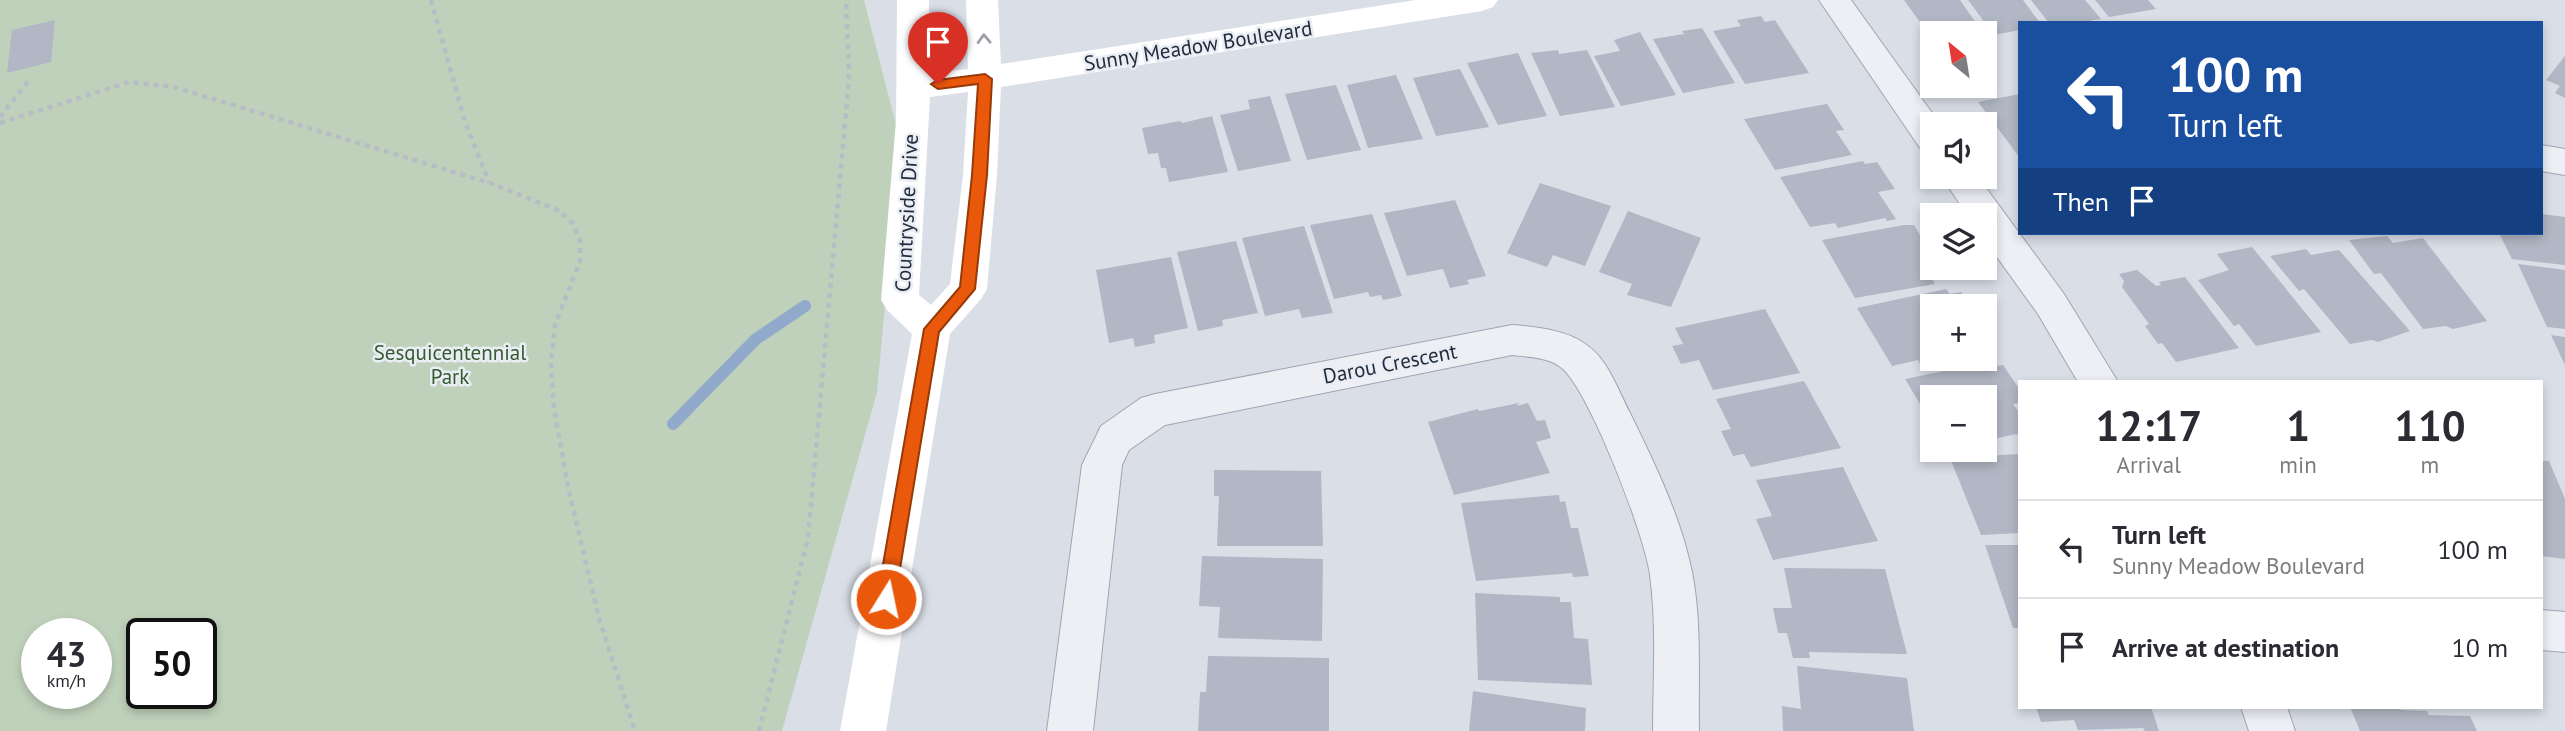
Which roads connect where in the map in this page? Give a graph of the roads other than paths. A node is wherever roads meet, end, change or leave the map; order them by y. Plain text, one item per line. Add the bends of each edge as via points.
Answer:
1 (913, 0) edge
2 (982, 0) edge
3 (1482, 0) edge
4 (1835, 0) edge
5 (985, 79) junction
6 (914, 87) junction
7 (1920, 122) edge
8 (2543, 158) edge
9 (2565, 162) edge
10 (1971, 189) edge
11 (2015, 235) edge
12 (932, 329) junction
13 (2098, 380) edge
14 (2543, 629) edge
15 (2565, 632) edge
16 (2265, 709) edge
17 (863, 731) edge
18 (1070, 731) edge
19 (1676, 731) edge
20 (2272, 731) edge

1 - 6 main road, Countryside Drive
5 -> 2 main road
3 - 5 main road, Sunny Meadow Boulevard
4 - 7 street
5 - 6 main road, Sunny Meadow Boulevard
5 - 12 main road via 968,289
6 - 12 main road, Countryside Drive via 900,300
8 - 9 street
10 - 11 street
11 - 13 street
12 - 17 main road
14 - 15 street
16 - 20 street
18 - 19 street, Darou Crescent via 1102,465 1115,438 1155,410 1513,340 1536,342 1576,357 1594,378 1657,524 1671,571

